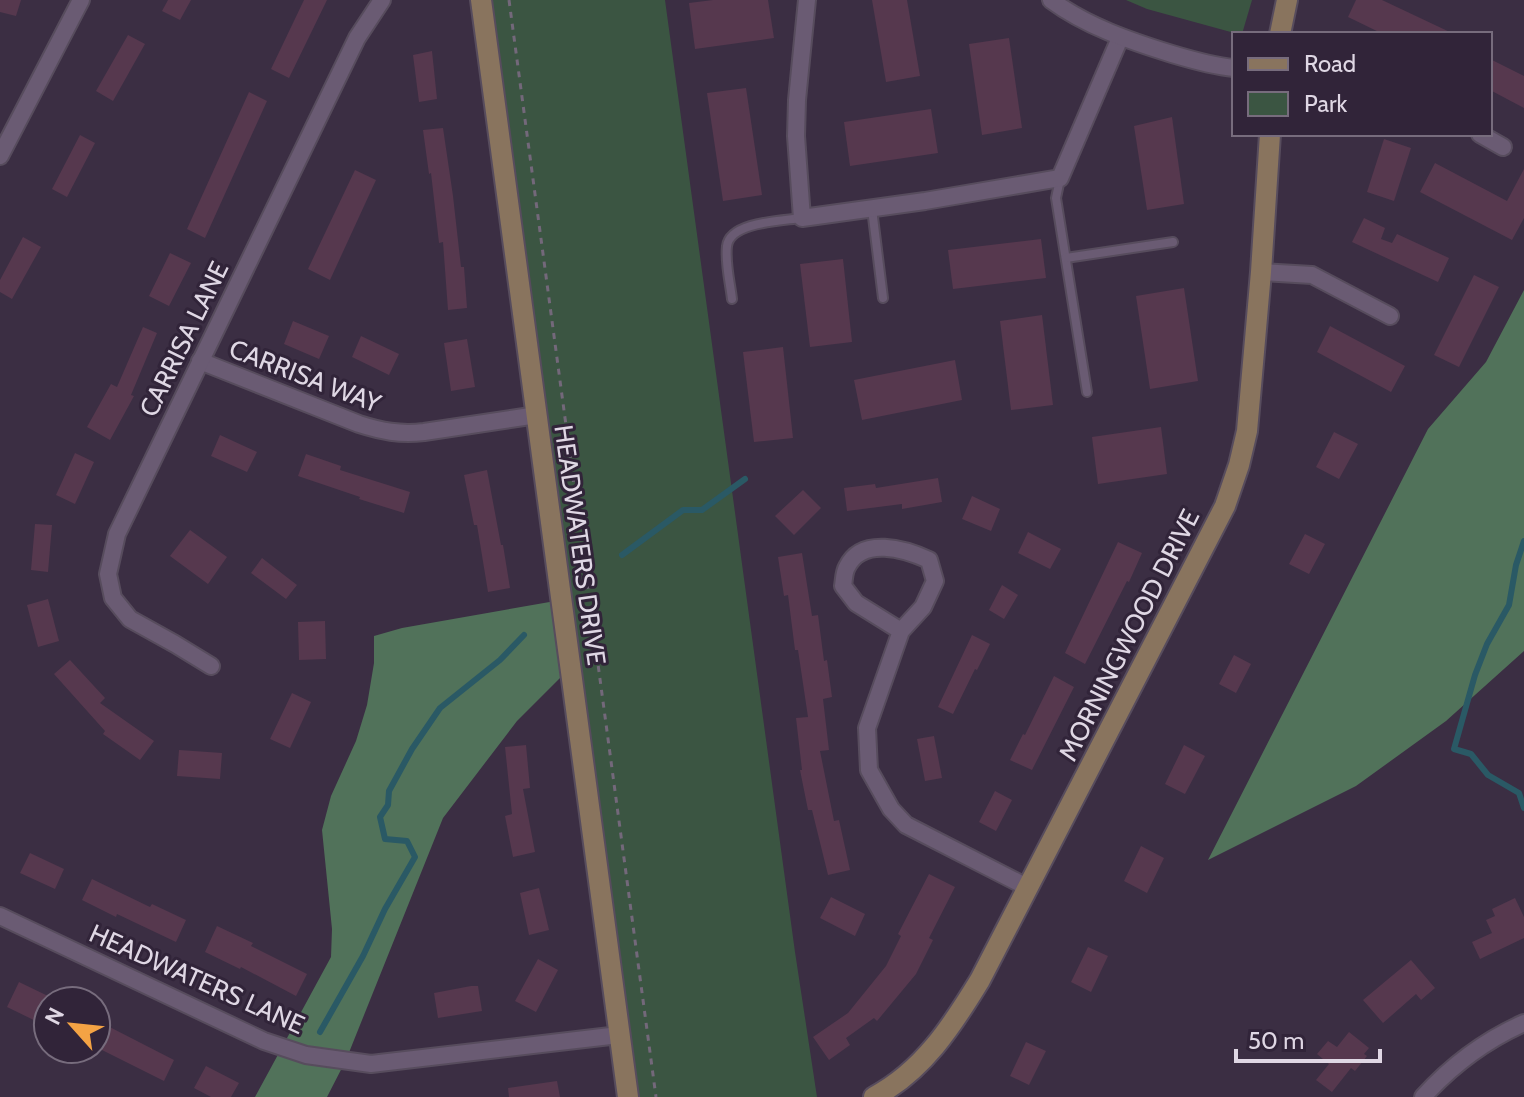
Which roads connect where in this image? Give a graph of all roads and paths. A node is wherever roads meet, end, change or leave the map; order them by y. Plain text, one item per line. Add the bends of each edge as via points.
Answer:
1 (81, 0) edge
2 (382, 0) edge
3 (481, 0) edge
4 (509, 0) edge
5 (807, 0) edge
6 (1051, 0) edge
7 (1287, 0) edge
8 (1280, 32) edge
9 (1120, 38) junction
10 (1232, 68) edge
11 (1270, 136) edge
12 (1484, 136) edge
13 (1503, 147) dead end
14 (0, 156) edge
15 (1060, 178) junction
16 (872, 208) junction
17 (802, 218) junction
18 (1173, 242) dead end
19 (1066, 258) junction
20 (1261, 272) junction
21 (883, 298) dead end
22 (732, 299) dead end
23 (1390, 316) dead end
24 (200, 361) junction
25 (1087, 392) dead end
26 (537, 415) junction
27 (901, 631) junction
28 (211, 666) dead end
29 (1027, 887) junction
30 (0, 916) edge
31 (1524, 1023) edge
32 (619, 1035) junction
33 (628, 1097) edge
34 (656, 1097) edge
35 (874, 1097) edge
36 (1423, 1097) edge

1 - 14 street
2 - 24 street, CARRISA LANE via 357,38
3 - 26 street, HEADWATERS DRIVE
4 - 34 path
5 - 17 street via 796,136
6 - 9 street
7 - 8 street
9 - 10 street
9 - 15 street
11 - 20 street, MORNINGWOOD DRIVE
12 - 13 street
15 - 16 street
15 - 19 lane via 1056,198
16 - 17 street
16 - 21 lane
17 - 22 lane via 741,228 733,234 727,242
18 - 19 lane
19 - 25 lane
20 - 23 street via 1312,275
20 - 29 street, MORNINGWOOD DRIVE via 1247,431 1225,506
24 - 26 street, CARRISA WAY via 383,432 424,432
24 - 28 street, CARRISA LANE via 117,534 108,574 113,598 130,619
26 - 32 street, HEADWATERS DRIVE
27 - 27 street via 923,607 935,581 929,560 908,550 861,551 847,566 843,586 856,603
27 - 29 street via 867,728 869,770 906,825
29 - 35 street, MORNINGWOOD DRIVE via 980,980 944,1035 903,1078
30 - 32 street, HEADWATERS LANE via 264,1041 306,1055 371,1064
31 - 36 street via 1469,1056
32 - 33 street, HEADWATERS DRIVE

